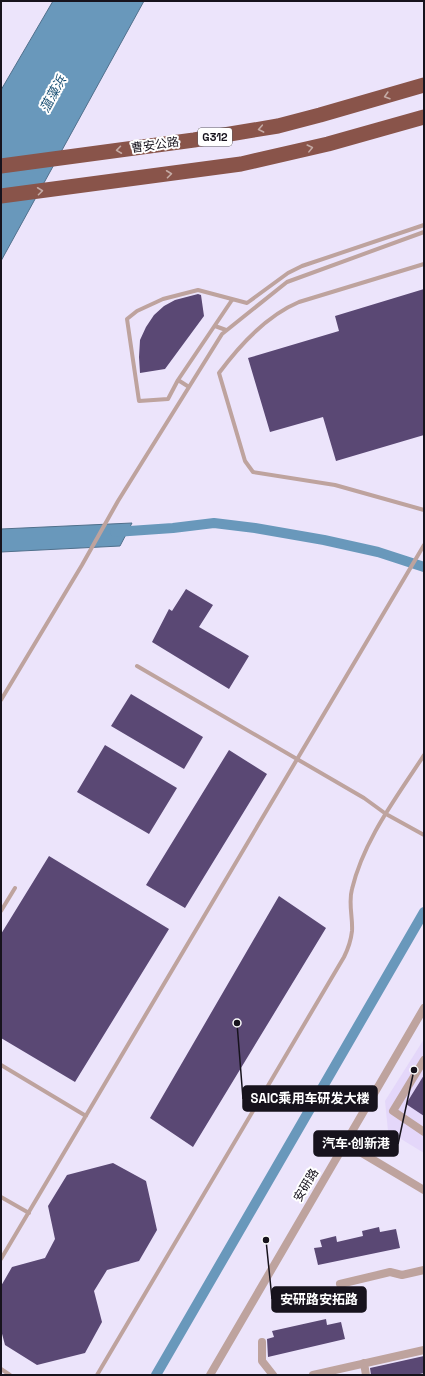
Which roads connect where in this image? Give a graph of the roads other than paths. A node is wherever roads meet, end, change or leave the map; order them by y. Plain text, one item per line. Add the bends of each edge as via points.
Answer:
1 (424, 84) edge
2 (424, 117) edge
3 (1, 166) edge
4 (1, 196) edge
5 (424, 226) edge
6 (424, 232) edge
7 (424, 264) edge
8 (232, 300) junction
9 (214, 326) junction
10 (226, 330) junction
11 (178, 380) junction
12 (189, 387) junction
13 (424, 510) edge
14 (424, 546) edge
15 (137, 666) dead end
16 (1, 700) edge
17 (424, 756) edge
18 (297, 759) junction
19 (386, 814) junction
20 (424, 835) edge
21 (15, 888) dead end
22 (1, 911) edge
23 (424, 1008) edge
24 (424, 1060) edge
25 (1, 1065) edge
26 (86, 1116) junction
27 (424, 1132) edge
28 (345, 1143) junction
29 (424, 1190) edge
30 (1, 1197) edge
31 (29, 1213) junction
32 (1, 1260) edge
33 (424, 1270) edge
34 (340, 1284) dead end
35 (262, 1342) dead end
36 (424, 1350) edge
37 (364, 1363) junction
38 (1, 1369) edge
39 (10, 1375) edge
40 (98, 1375) edge
41 (210, 1375) edge
42 (273, 1375) edge
43 (313, 1375) edge
44 (366, 1375) edge

1 -> 3 highway, 曹安公路 / G312 via 272,127
4 -> 2 highway via 241,164 328,144
5 - 8 lane via 302,266 246,303
6 - 10 lane via 287,282
7 - 13 lane via 289,306 238,348 219,373 245,461 253,472 335,485
8 - 9 lane
8 - 11 lane via 198,290 163,299 137,311 127,319 140,401 168,399
9 - 10 lane
9 - 11 lane
10 - 12 lane
11 - 12 lane
12 - 16 lane via 118,501
14 - 18 lane
15 - 18 lane
17 - 19 lane
18 - 19 lane via 364,798
18 - 26 lane
19 - 20 lane
19 - 40 lane via 362,857 351,891 352,932 344,957
21 - 22 lane
23 - 28 street, 安研路
24 - 27 street via 393,1111
25 - 26 lane
26 - 31 lane
28 - 29 street
28 - 41 street, 安研路
30 - 31 lane
31 - 32 lane
33 - 34 street via 402,1275 390,1272
35 - 42 street via 262,1361
36 - 37 street
37 - 43 street
37 - 44 street
38 - 39 lane

